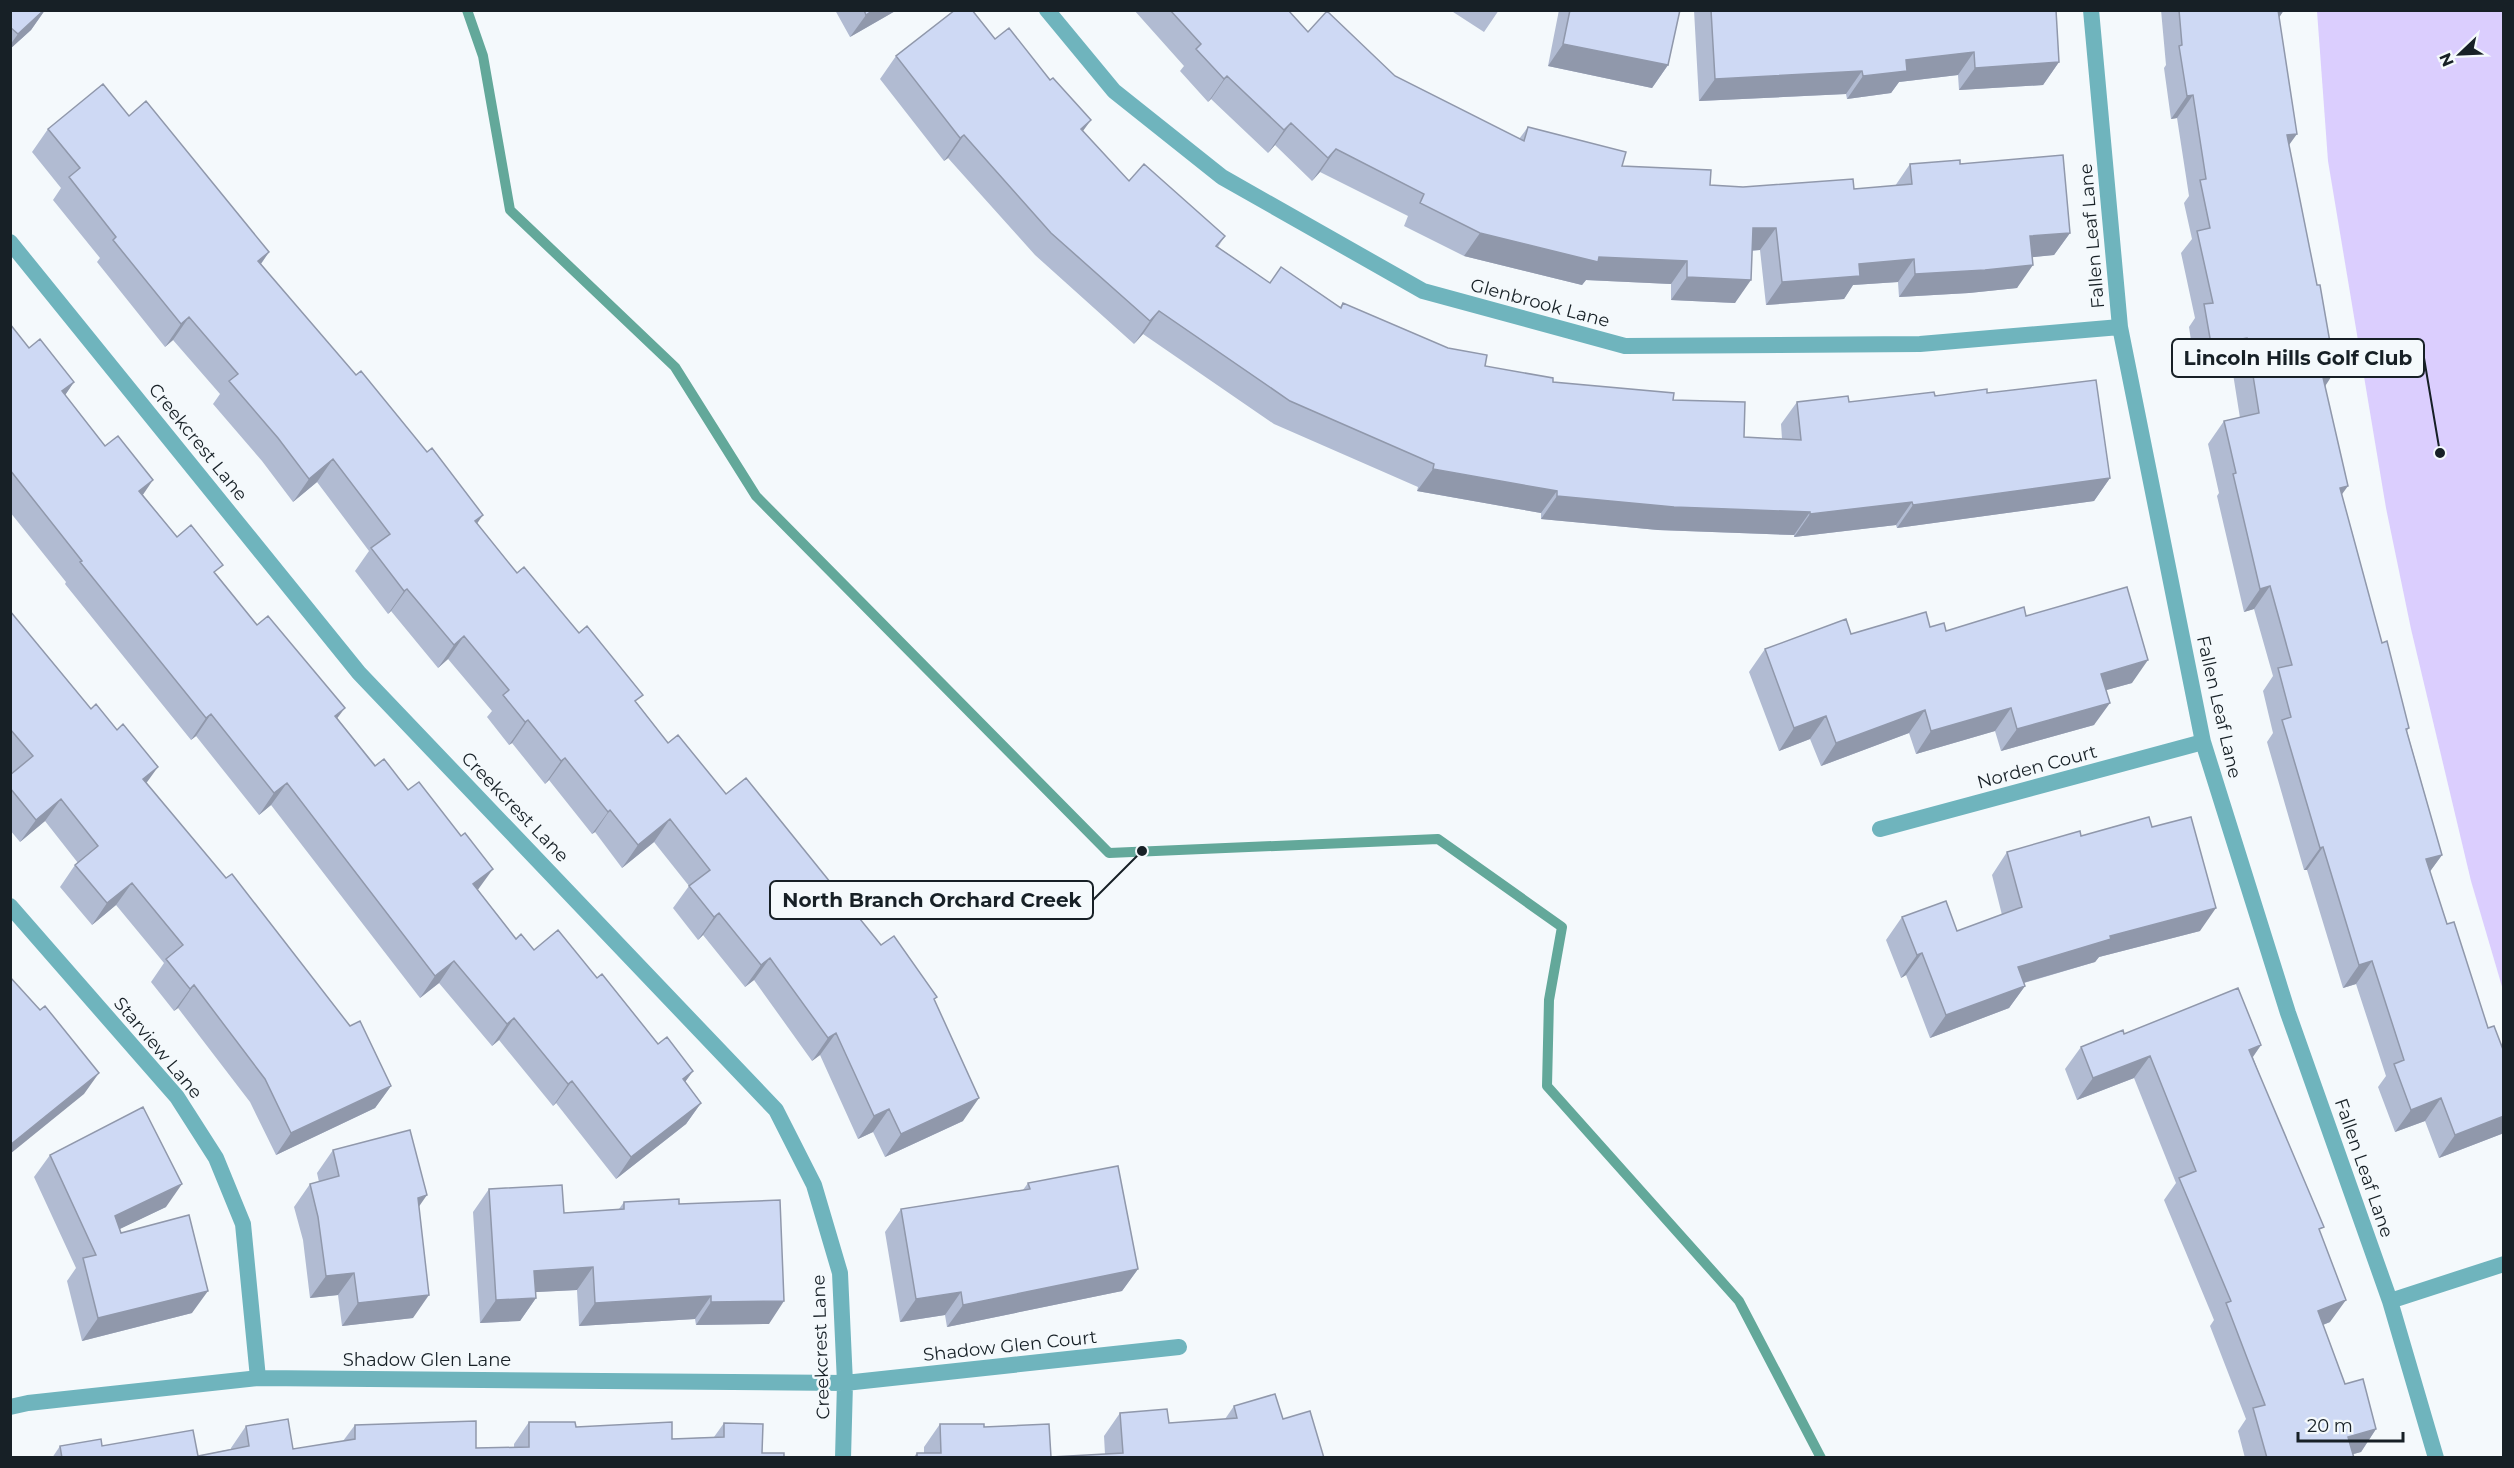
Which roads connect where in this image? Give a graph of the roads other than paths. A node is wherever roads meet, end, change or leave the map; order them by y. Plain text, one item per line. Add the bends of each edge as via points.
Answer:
1 (1047, 10) edge
2 (2091, 10) edge
3 (10, 242) edge
4 (2120, 327) junction
5 (2203, 742) junction
6 (1880, 829) dead end
7 (10, 906) edge
8 (2504, 1264) edge
9 (2390, 1301) junction
10 (1179, 1347) dead end
11 (258, 1378) junction
12 (845, 1383) junction
13 (10, 1407) edge
14 (843, 1458) edge
15 (2436, 1458) edge

1 - 4 street, Glenbrook Lane via 1114,91 1222,177 1423,291 1624,346 1920,344
2 - 4 street, Fallen Leaf Lane
3 - 12 street, Creekcrest Lane via 359,673 776,1110 814,1185 840,1273
4 - 5 street, Fallen Leaf Lane
5 - 6 street, Norden Court
5 - 9 street, Fallen Leaf Lane via 2288,1012
7 - 11 street, Starview Lane via 177,1097 216,1158 243,1224
8 - 9 street
9 - 15 street, Fallen Leaf Lane
10 - 12 street, Shadow Glen Court
11 - 12 street, Shadow Glen Lane
11 - 13 street, Shadow Glen Lane
12 - 14 street, Creekcrest Lane

